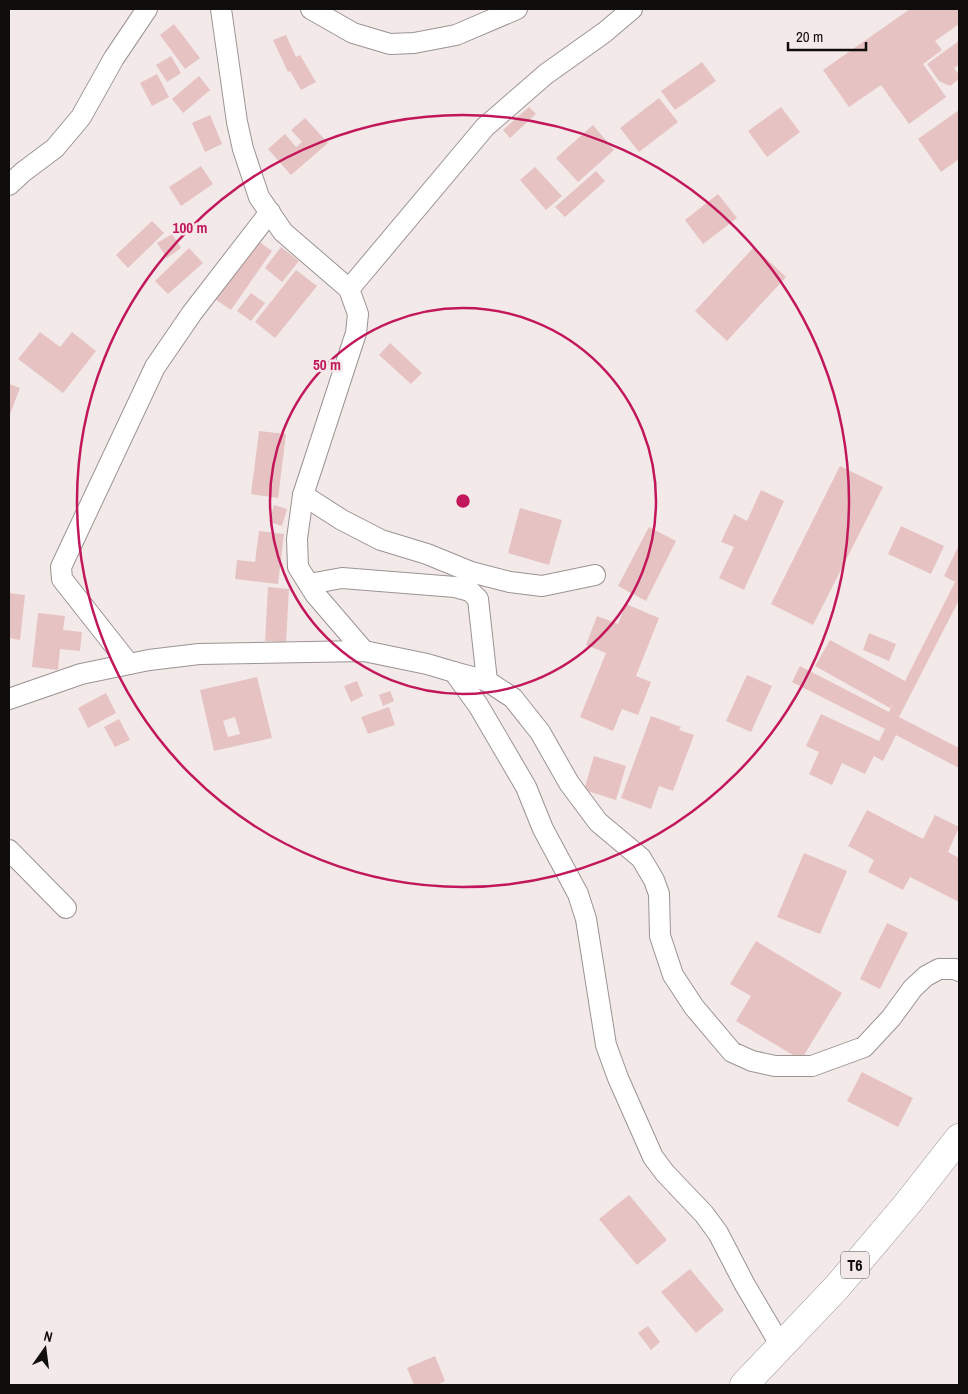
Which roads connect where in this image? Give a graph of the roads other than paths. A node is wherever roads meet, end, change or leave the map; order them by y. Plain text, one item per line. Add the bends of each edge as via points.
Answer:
1 (148, 9) edge
2 (221, 9) edge
3 (311, 9) edge
4 (516, 9) edge
5 (632, 9) edge
6 (9, 185) edge
7 (270, 212) junction
8 (349, 289) junction
9 (303, 496) junction
10 (595, 575) dead end
11 (309, 584) junction
12 (364, 651) junction
13 (129, 664) junction
14 (454, 672) junction
15 (487, 682) junction
16 (15, 692) edge
17 (9, 850) edge
18 (66, 908) dead end
19 (959, 971) edge
20 (959, 1138) edge
21 (781, 1346) junction
22 (744, 1385) edge

1 - 6 street via 114,58 81,116 55,148
2 - 7 street via 243,150 259,198
3 - 4 street via 353,33 390,44 456,35
5 - 8 street via 546,74 485,127
7 - 8 street via 283,232
7 - 13 street via 155,367 61,567 62,579
8 - 9 street via 358,314 356,333
9 - 10 street via 381,540 470,572 542,586
9 - 11 street via 297,539 298,567
11 - 12 street
11 - 15 street via 342,578 470,591 478,599
12 - 13 street via 199,654
12 - 14 street
13 - 16 street
14 - 15 street
14 - 21 street via 501,742 578,894 586,919 606,1045 653,1157 718,1234
15 - 19 street via 513,698 540,732 568,783 598,822 641,858 660,894 660,936 672,975 732,1052 775,1066 812,1066 864,1047 926,976 939,969
17 - 18 street
20 - 21 highway, T6 via 837,1287
21 - 22 highway, T6

